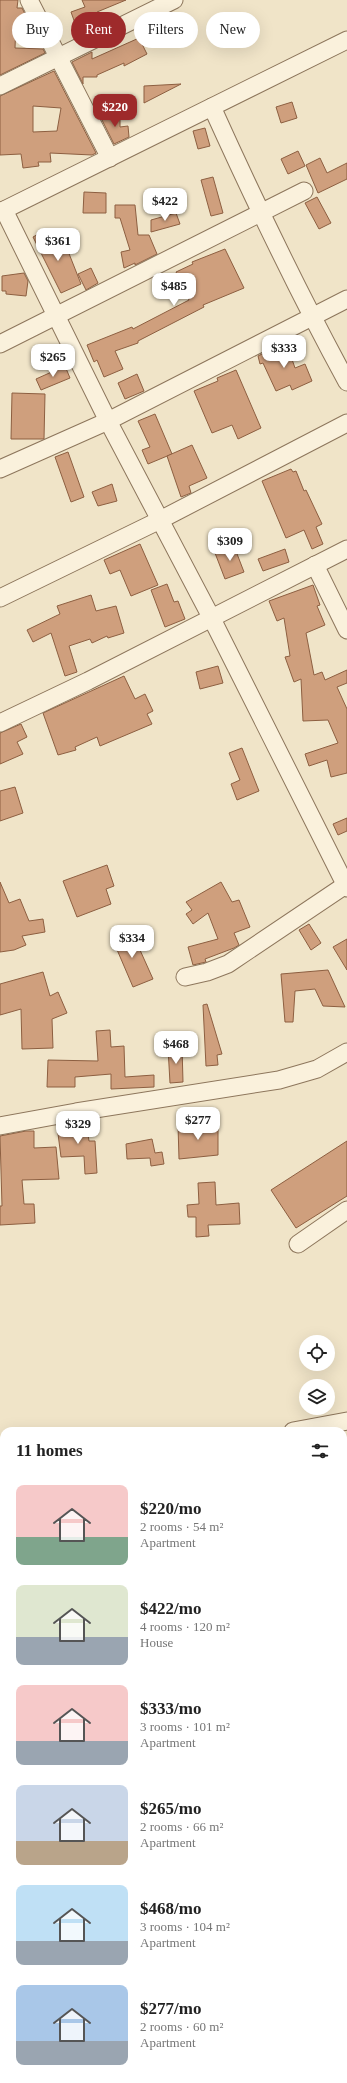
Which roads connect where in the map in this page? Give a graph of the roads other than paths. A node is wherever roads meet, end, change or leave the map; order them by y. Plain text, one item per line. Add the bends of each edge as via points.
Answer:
1 (29, 0) edge
2 (174, 0) edge
3 (347, 40) edge
4 (58, 58) junction
5 (0, 86) edge
6 (212, 107) junction
7 (110, 158) junction
8 (304, 191) dead end
9 (2, 211) edge
10 (260, 213) junction
11 (347, 299) edge
12 (57, 315) junction
13 (311, 317) junction
14 (0, 344) edge
15 (347, 382) edge
16 (108, 421) junction
17 (347, 423) edge
18 (0, 469) edge
19 (160, 520) junction
20 (347, 550) edge
21 (315, 565) junction
22 (0, 598) edge
23 (211, 618) junction
24 (347, 630) edge
25 (0, 723) edge
26 (347, 886) edge
27 (185, 977) dead end
28 (347, 1052) edge
29 (0, 1126) edge
30 (347, 1210) edge
31 (298, 1244) dead end
32 (347, 1422) edge
33 (317, 1427) edge

1 - 4 street
2 - 4 street
3 - 6 street
4 - 5 street
4 - 7 street
6 - 7 street
6 - 10 street
7 - 9 street
8 - 10 street
9 - 12 street
10 - 12 street
10 - 13 street
11 - 13 street
12 - 14 street
12 - 16 street
13 - 15 street
13 - 16 street
16 - 18 street
16 - 19 street
17 - 19 street
19 - 22 street
19 - 23 street
20 - 21 street
21 - 23 street
21 - 24 street
23 - 25 street
23 - 26 street
26 - 27 street via 228,964
28 - 29 street via 317,1069 279,1080
30 - 31 street
32 - 33 street

